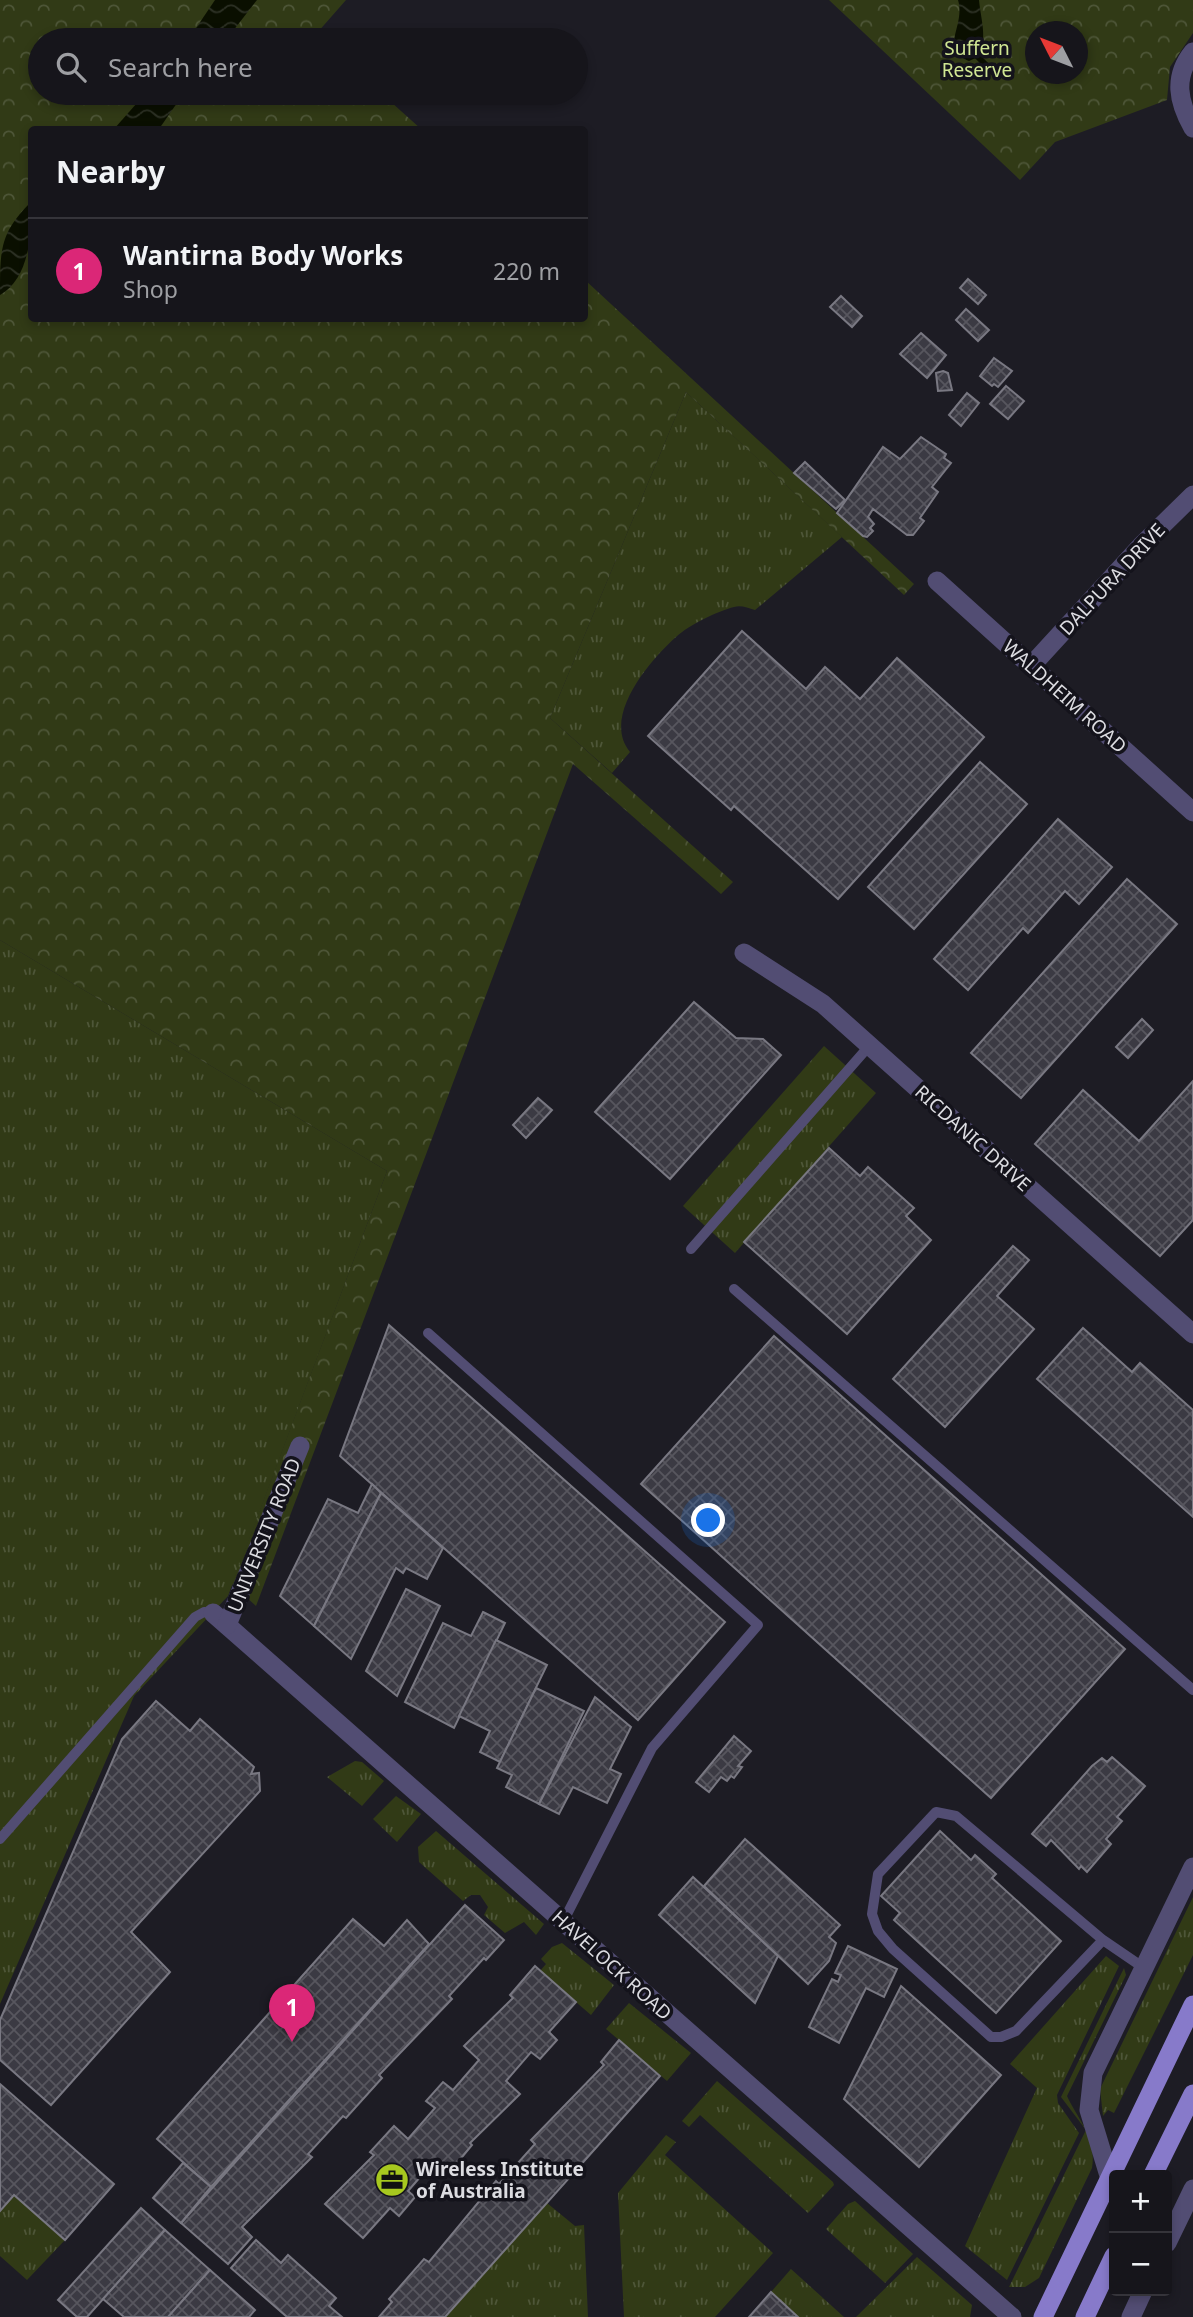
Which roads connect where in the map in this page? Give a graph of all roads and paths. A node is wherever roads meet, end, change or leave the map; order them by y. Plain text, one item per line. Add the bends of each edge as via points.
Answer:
1 (1193, 52) edge
2 (1193, 128) edge
3 (1193, 495) edge
4 (937, 581) dead end
5 (1032, 665) junction
6 (1193, 812) edge
7 (744, 953) dead end
8 (870, 1045) junction
9 (691, 1249) dead end
10 (734, 1289) dead end
11 (1191, 1328) edge
12 (428, 1333) dead end
13 (300, 1446) dead end
14 (220, 1619) junction
15 (1193, 1689) edge
16 (0, 1839) edge
17 (1193, 1867) edge
18 (563, 1922) junction
19 (1103, 1940) junction
20 (1144, 1968) junction
21 (1193, 2005) edge
22 (1193, 2094) edge
23 (1114, 2170) edge
24 (1155, 2170) edge
25 (1109, 2176) edge
26 (1109, 2181) edge
27 (1193, 2189) edge
28 (1172, 2233) edge
29 (1109, 2267) edge
30 (1140, 2296) edge
31 (1012, 2317) edge
32 (1043, 2317) edge
33 (1085, 2317) edge
34 (1130, 2317) edge

1 - 2 street via 1178,82 1181,108
3 - 5 street, DALPURA DRIVE
4 - 5 street, WALDHEIM ROAD
5 - 6 street, WALDHEIM ROAD
7 - 8 street, RICDANIC DRIVE via 823,1004
8 - 9 lane
8 - 11 street, RICDANIC DRIVE
10 - 15 lane
12 - 18 lane via 758,1625 653,1748
13 - 14 street, UNIVERSITY ROAD
14 - 16 lane via 204,1612 195,1617
14 - 18 street, HAVELOCK ROAD
17 - 20 street
18 - 31 street, HAVELOCK ROAD
19 - 19 lane via 1016,2031 991,2037 893,1950 878,1931 872,1914 878,1874 936,1812 956,1816
19 - 20 lane
20 - 25 street via 1093,2073 1089,2110
21 - 23 main road
22 - 24 main road
26 - 32 main road
27 - 28 street
29 - 33 main road
30 - 34 street

